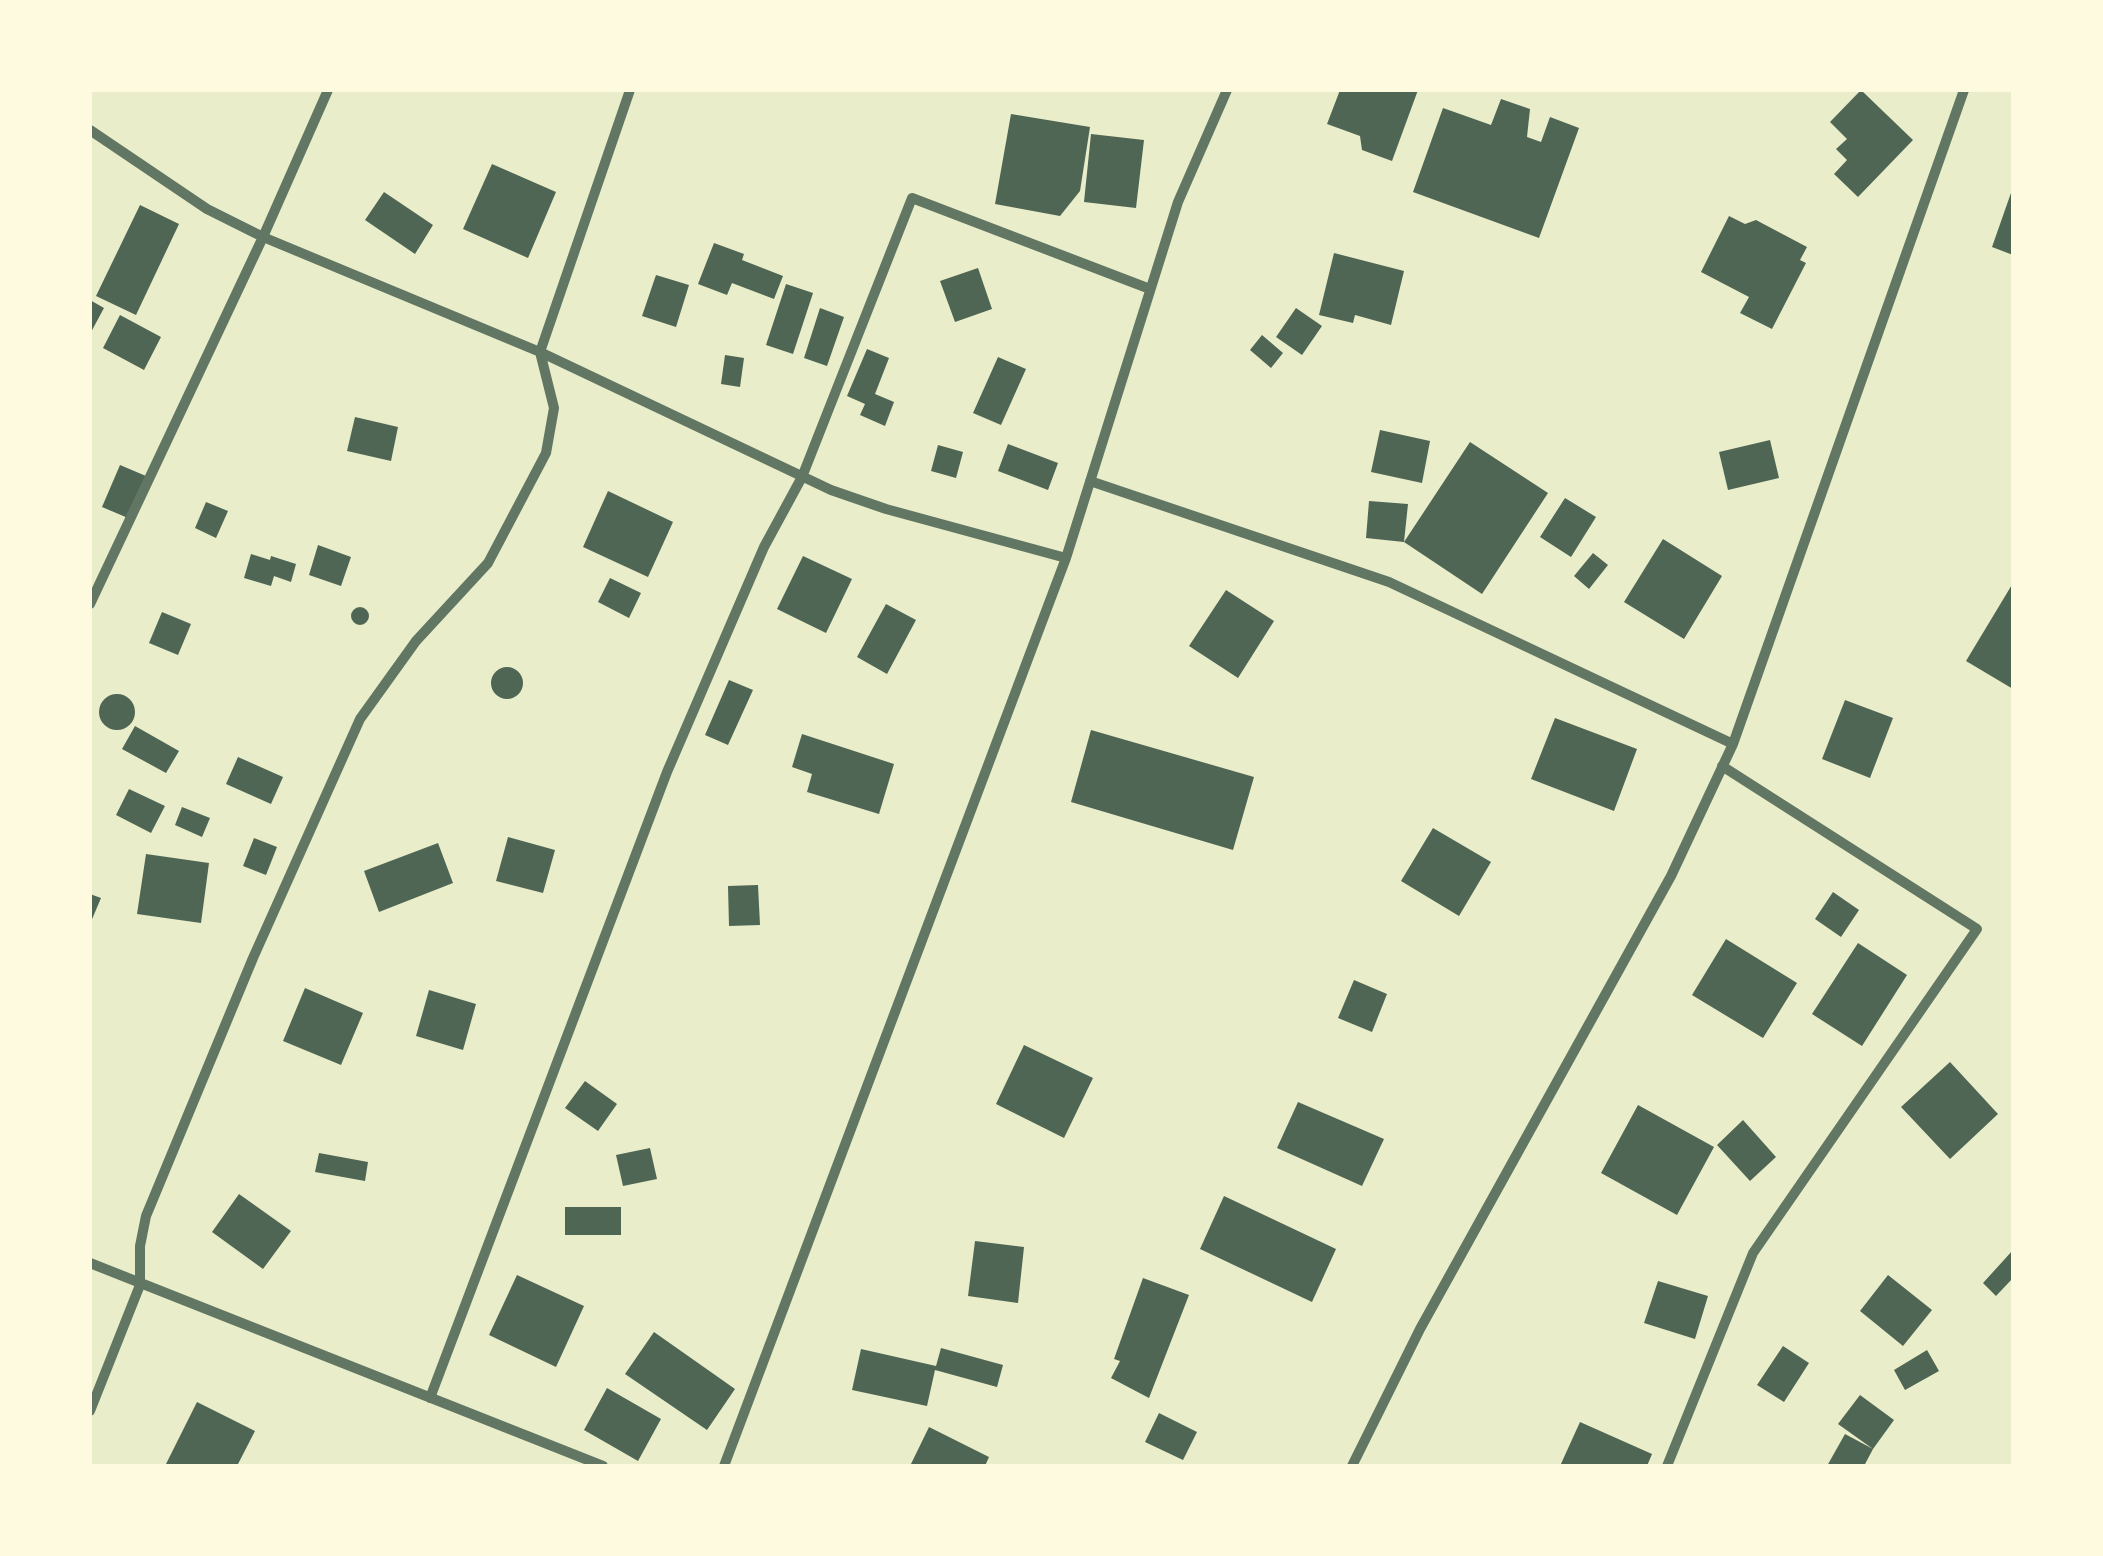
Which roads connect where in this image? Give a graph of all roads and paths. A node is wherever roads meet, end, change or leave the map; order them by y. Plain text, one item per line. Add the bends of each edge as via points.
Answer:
1 (328, 90) edge
2 (630, 90) edge
3 (1228, 90) edge
4 (1964, 90) edge
5 (90, 130) edge
6 (263, 237) junction
7 (1150, 289) junction
8 (540, 352) junction
9 (802, 476) junction
10 (1090, 481) junction
11 (1066, 558) junction
12 (90, 604) edge
13 (1733, 744) junction
14 (1722, 766) junction
15 (90, 1264) edge
16 (140, 1285) junction
17 (430, 1398) junction
18 (90, 1411) edge
19 (602, 1466) edge
20 (724, 1466) edge
21 (1352, 1466) edge
22 (1667, 1466) edge

1 - 6 street
2 - 8 street
3 - 7 street via 1178,202
4 - 13 street
5 - 6 street via 207,210
6 - 8 street
6 - 12 street
7 - 9 street via 912,198
7 - 10 street
8 - 9 street
8 - 16 street via 554,408 546,453 488,564 416,641 360,719 146,1216
9 - 11 street via 886,509
9 - 17 street via 666,772
10 - 11 street
10 - 13 street via 1390,582
11 - 20 street
13 - 14 street
14 - 21 street via 1671,876 1420,1329
14 - 22 street via 1977,930 1753,1253
15 - 16 street
16 - 17 street
16 - 18 street
17 - 19 street

